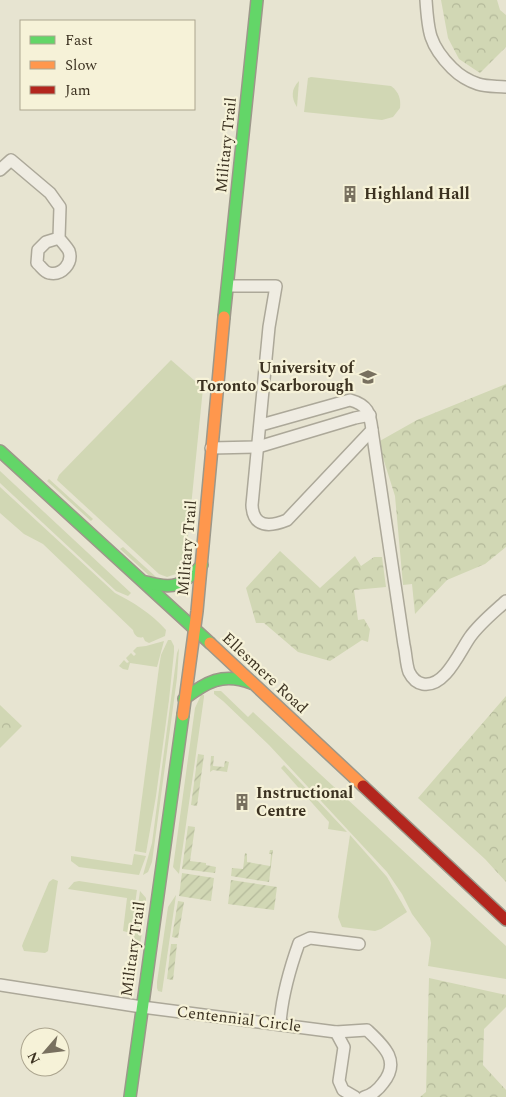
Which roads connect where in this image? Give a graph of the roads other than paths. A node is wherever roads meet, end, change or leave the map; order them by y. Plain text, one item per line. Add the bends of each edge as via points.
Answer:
1 (257, 0) edge
2 (426, 0) edge
3 (506, 87) edge
4 (0, 170) edge
5 (59, 238) dead end
6 (228, 286) junction
7 (370, 415) junction
8 (261, 424) junction
9 (372, 430) junction
10 (258, 447) junction
11 (211, 448) junction
12 (0, 451) edge
13 (202, 565) junction
14 (142, 580) junction
15 (506, 601) edge
16 (195, 629) junction
17 (253, 684) junction
18 (184, 699) junction
19 (506, 920) edge
20 (359, 944) dead end
21 (0, 985) edge
22 (142, 1007) junction
23 (280, 1024) junction
24 (336, 1032) junction
25 (130, 1097) edge
26 (356, 1097) edge
27 (364, 1097) edge

1 - 6 street, Military Trail
2 - 3 street via 428,30 433,46 443,59 470,81
4 - 5 street via 11,160 50,193 60,207
6 - 8 street via 276,286 269,327
6 - 11 street, Military Trail
7 - 8 street via 365,406 350,400
7 - 9 street
7 - 10 street
8 - 10 street
9 - 10 street via 287,520 273,525 258,521 252,509
9 - 15 street via 404,645 415,680 429,685 443,677 479,625
10 - 11 street
11 - 13 street, Military Trail
12 - 14 street, Ellesmere Road
13 - 14 street via 176,586 164,587
13 - 16 street, Military Trail
14 - 16 street, Ellesmere Road
16 - 17 street, Ellesmere Road
16 - 18 street, Military Trail
17 - 18 street via 234,677 218,680
17 - 19 street, Ellesmere Road
18 - 22 street, Military Trail
20 - 23 street via 310,938 299,943
21 - 22 street, Centennial Circle
22 - 23 street, Centennial Circle
22 - 25 street, Military Trail
23 - 24 street, Centennial Circle
24 - 26 street via 344,1047 340,1081 343,1090
24 - 27 street, Centennial Circle via 367,1030 381,1043 392,1061 390,1075 379,1089

